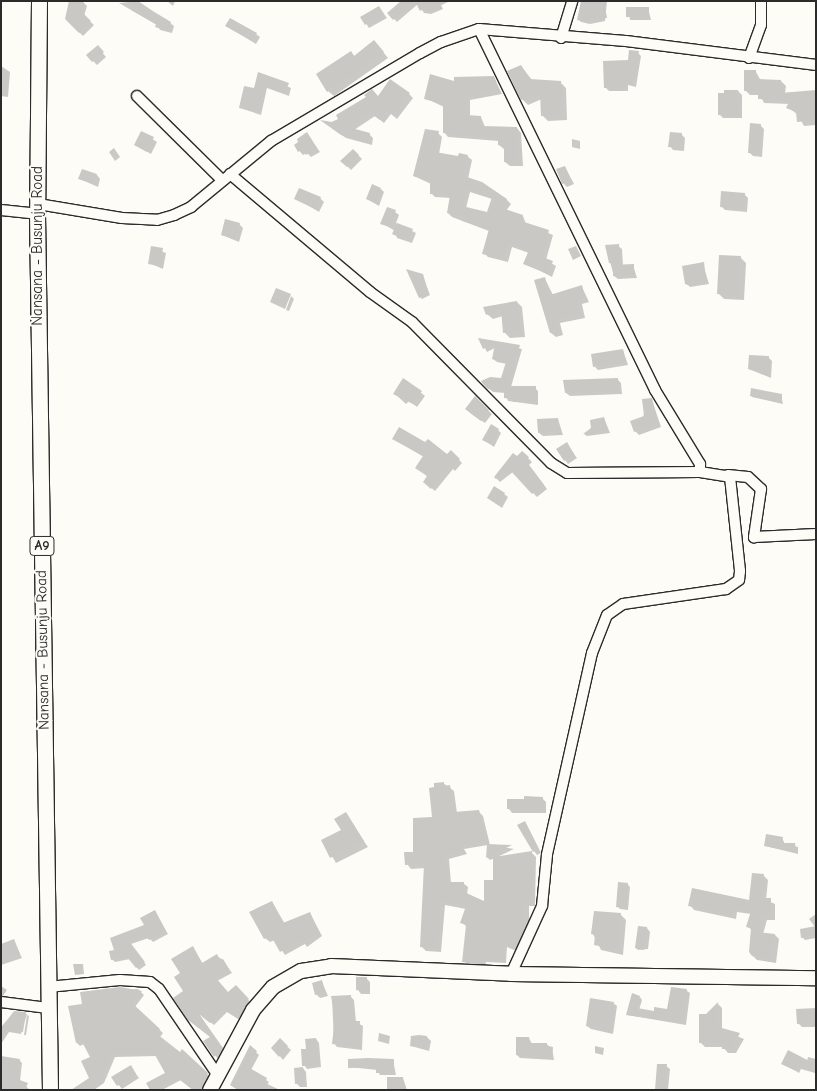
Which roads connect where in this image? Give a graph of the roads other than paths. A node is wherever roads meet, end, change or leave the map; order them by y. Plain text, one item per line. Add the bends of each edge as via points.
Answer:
1 (39, 1) edge
2 (572, 1) edge
3 (761, 1) edge
4 (479, 29) junction
5 (561, 38) junction
6 (749, 58) junction
7 (816, 65) edge
8 (138, 96) dead end
9 (226, 177) junction
10 (38, 209) junction
11 (1, 210) edge
12 (700, 472) junction
13 (728, 474) junction
14 (816, 534) edge
15 (511, 974) junction
16 (816, 978) edge
17 (48, 987) junction
18 (1, 1002) edge
19 (48, 1008) junction
20 (217, 1074) junction
21 (50, 1090) edge
22 (210, 1090) edge

1 - 10 main road, Nansana - Busunju Road / A9
2 - 5 street
3 - 6 street via 761,25
4 - 5 street
4 - 9 street via 420,53 271,141
4 - 12 street via 655,390 696,458
5 - 6 street via 626,41
6 - 7 street
8 - 9 street
9 - 10 street via 191,207 157,220
9 - 12 street via 412,322 550,463 567,473
10 - 11 street
10 - 17 main road, Nansana - Busunju Road / A9
12 - 13 street
13 - 14 street via 748,477 761,490 754,537
13 - 15 street via 739,580 726,589 623,604 607,615 592,653 547,855 542,906
15 - 16 street
15 - 20 street via 331,966 301,971 273,987 253,1010
17 - 19 main road, Nansana - Busunju Road / A9
17 - 20 street via 120,980 150,982 159,989
18 - 19 street
19 - 21 main road, Nansana - Busunju Road / A9
20 - 22 street

